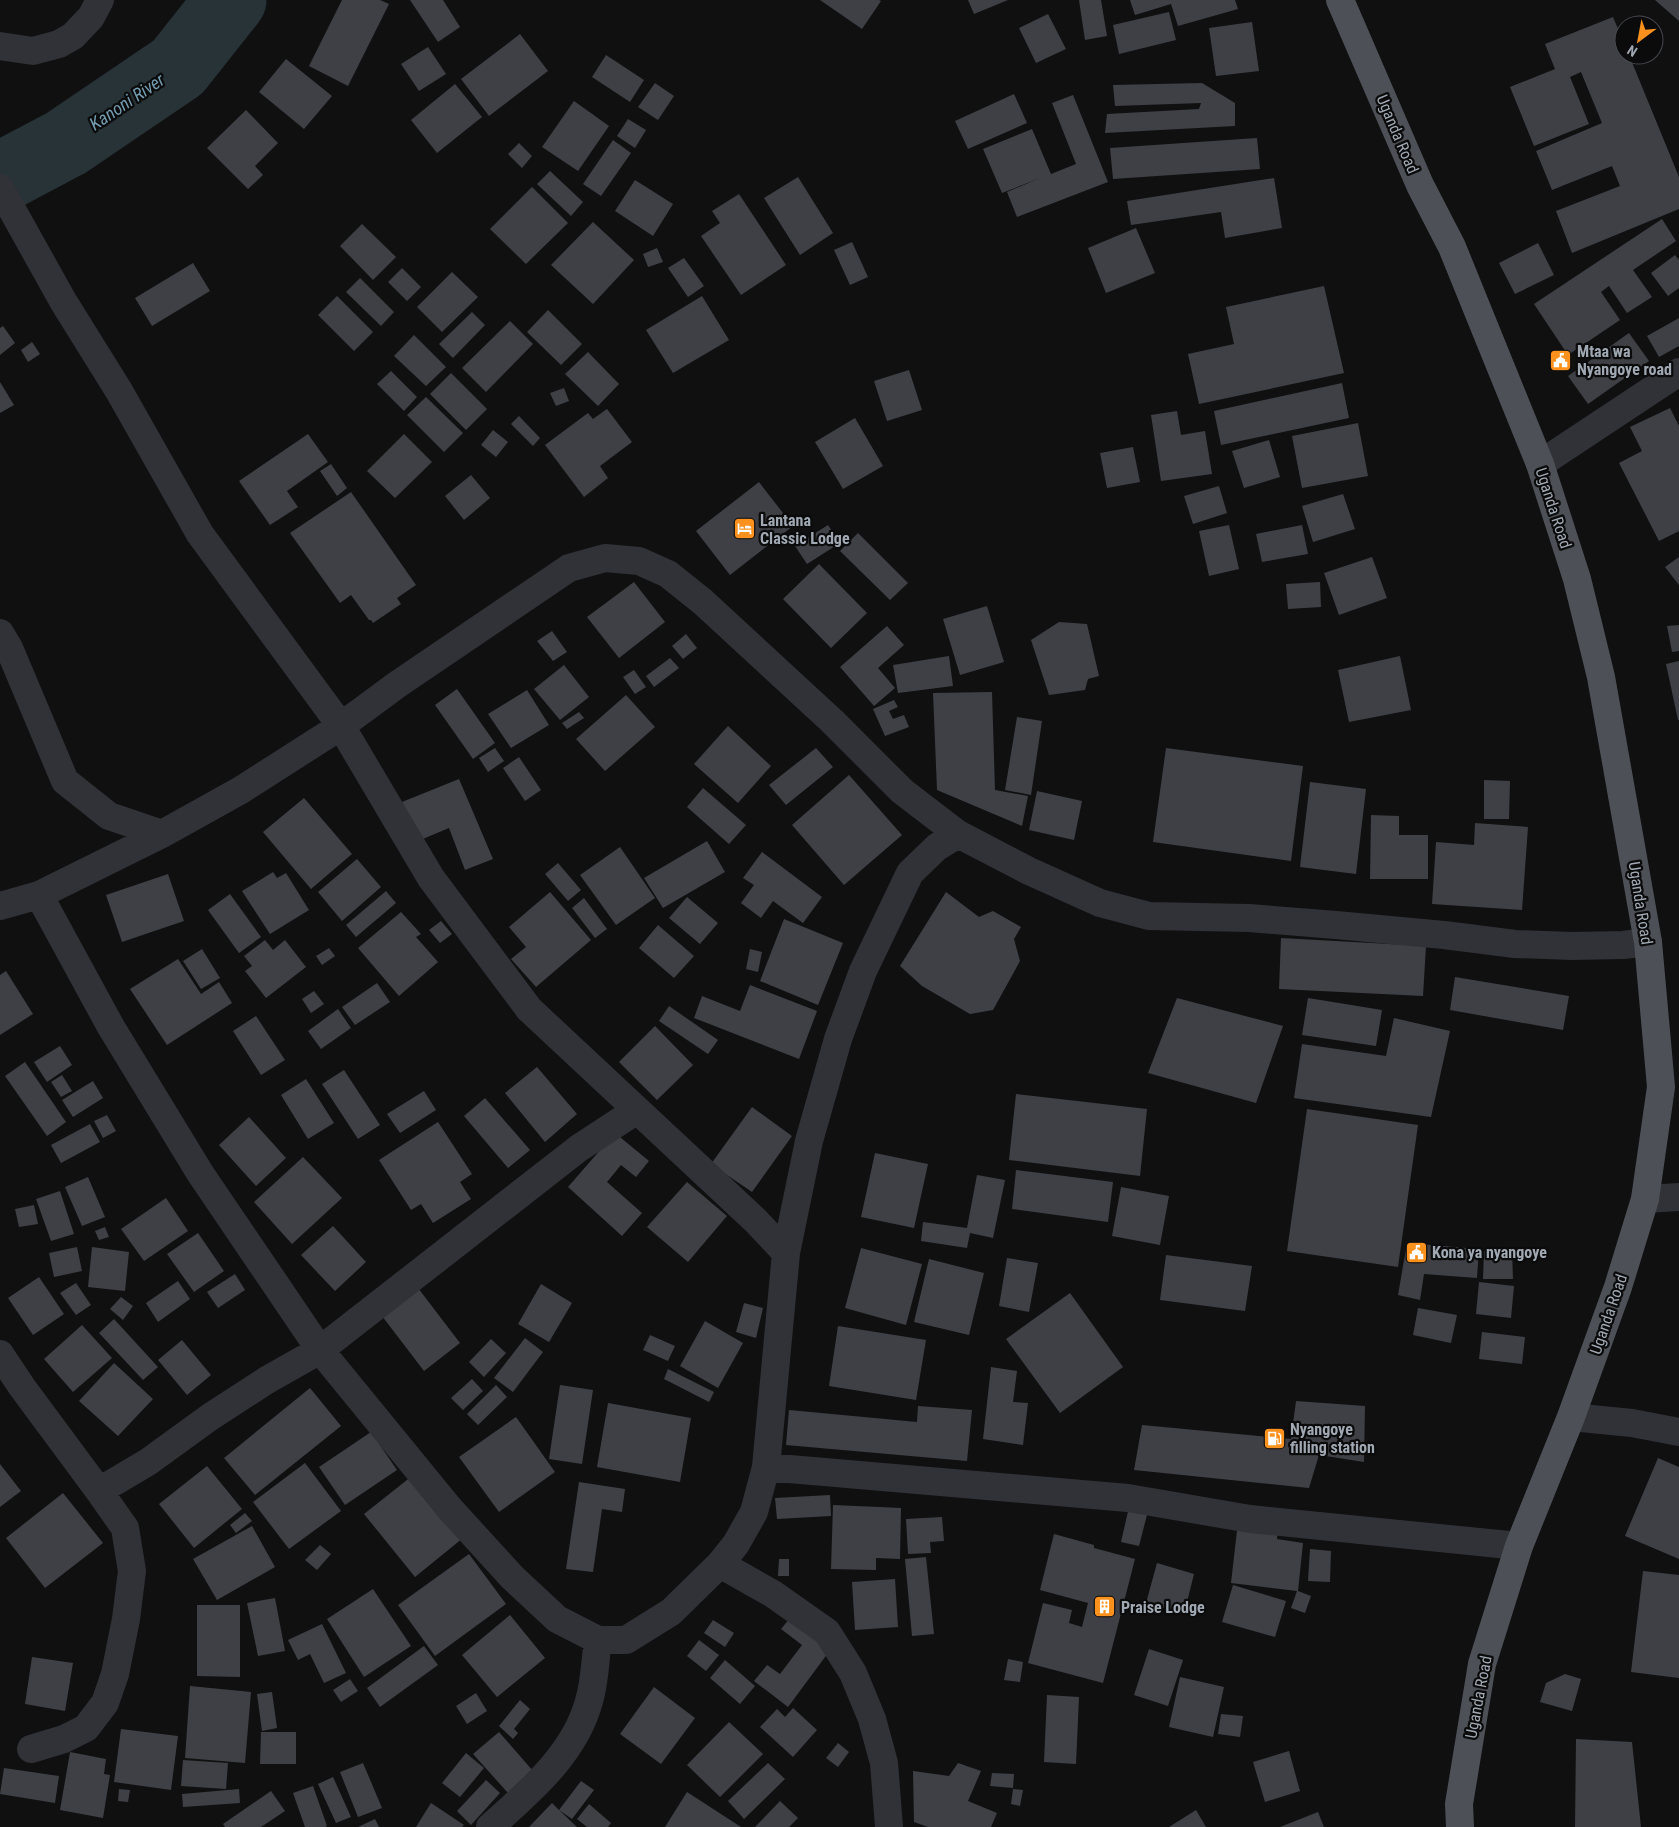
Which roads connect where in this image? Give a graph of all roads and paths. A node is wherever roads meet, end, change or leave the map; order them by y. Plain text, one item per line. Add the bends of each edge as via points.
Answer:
1 (100, 0) edge
2 (1340, 0) edge
3 (0, 46) edge
4 (0, 188) edge
5 (1679, 372) edge
6 (1540, 464) junction
7 (0, 633) edge
8 (341, 726) junction
9 (162, 834) junction
10 (958, 834) junction
11 (39, 895) junction
12 (0, 906) edge
13 (1648, 942) junction
14 (637, 1110) junction
15 (1679, 1197) edge
16 (1645, 1199) junction
17 (786, 1253) junction
18 (320, 1350) junction
19 (0, 1354) edge
20 (1571, 1417) junction
21 (1679, 1432) edge
22 (766, 1467) junction
23 (99, 1491) junction
24 (1519, 1546) junction
25 (720, 1564) junction
26 (598, 1640) junction
27 (31, 1749) dead end
28 (490, 1827) edge
29 (889, 1827) edge
30 (1460, 1827) edge

1 - 3 street via 91,17 73,36 60,44 33,51
2 - 6 main road, Uganda Road via 1420,185 1452,247
4 - 8 street via 200,534
5 - 6 street
6 - 13 main road, Uganda Road via 1577,580 1601,677
7 - 9 street via 65,780 109,816
8 - 9 street via 241,790
8 - 10 street via 569,568 605,558 639,560 668,574 704,602 902,791
8 - 14 street via 430,878 529,1009
9 - 11 street
10 - 13 street via 1100,903 1149,916 1250,918 1515,944 1573,946
10 - 17 street via 936,847 910,873 863,972 838,1039 809,1141
11 - 12 street
11 - 18 street via 111,1027 200,1173
13 - 16 main road, Uganda Road via 1661,1087
14 - 17 street
14 - 18 street via 578,1148
15 - 16 street
16 - 20 main road, Uganda Road via 1618,1287
17 - 22 street
18 - 23 street via 267,1380 148,1462
18 - 26 street via 450,1508 512,1577 557,1619
19 - 23 street
20 - 21 street
20 - 24 main road, Uganda Road
22 - 24 street via 1128,1498 1250,1519
22 - 25 street via 754,1512
23 - 27 street via 125,1528 132,1571 115,1674 105,1703 86,1728
24 - 30 main road, Uganda Road via 1482,1664 1459,1804
25 - 26 street via 663,1617 626,1640
25 - 29 street via 773,1594 826,1632 853,1673 872,1718 884,1763
26 - 28 street via 590,1700 580,1727 558,1760

